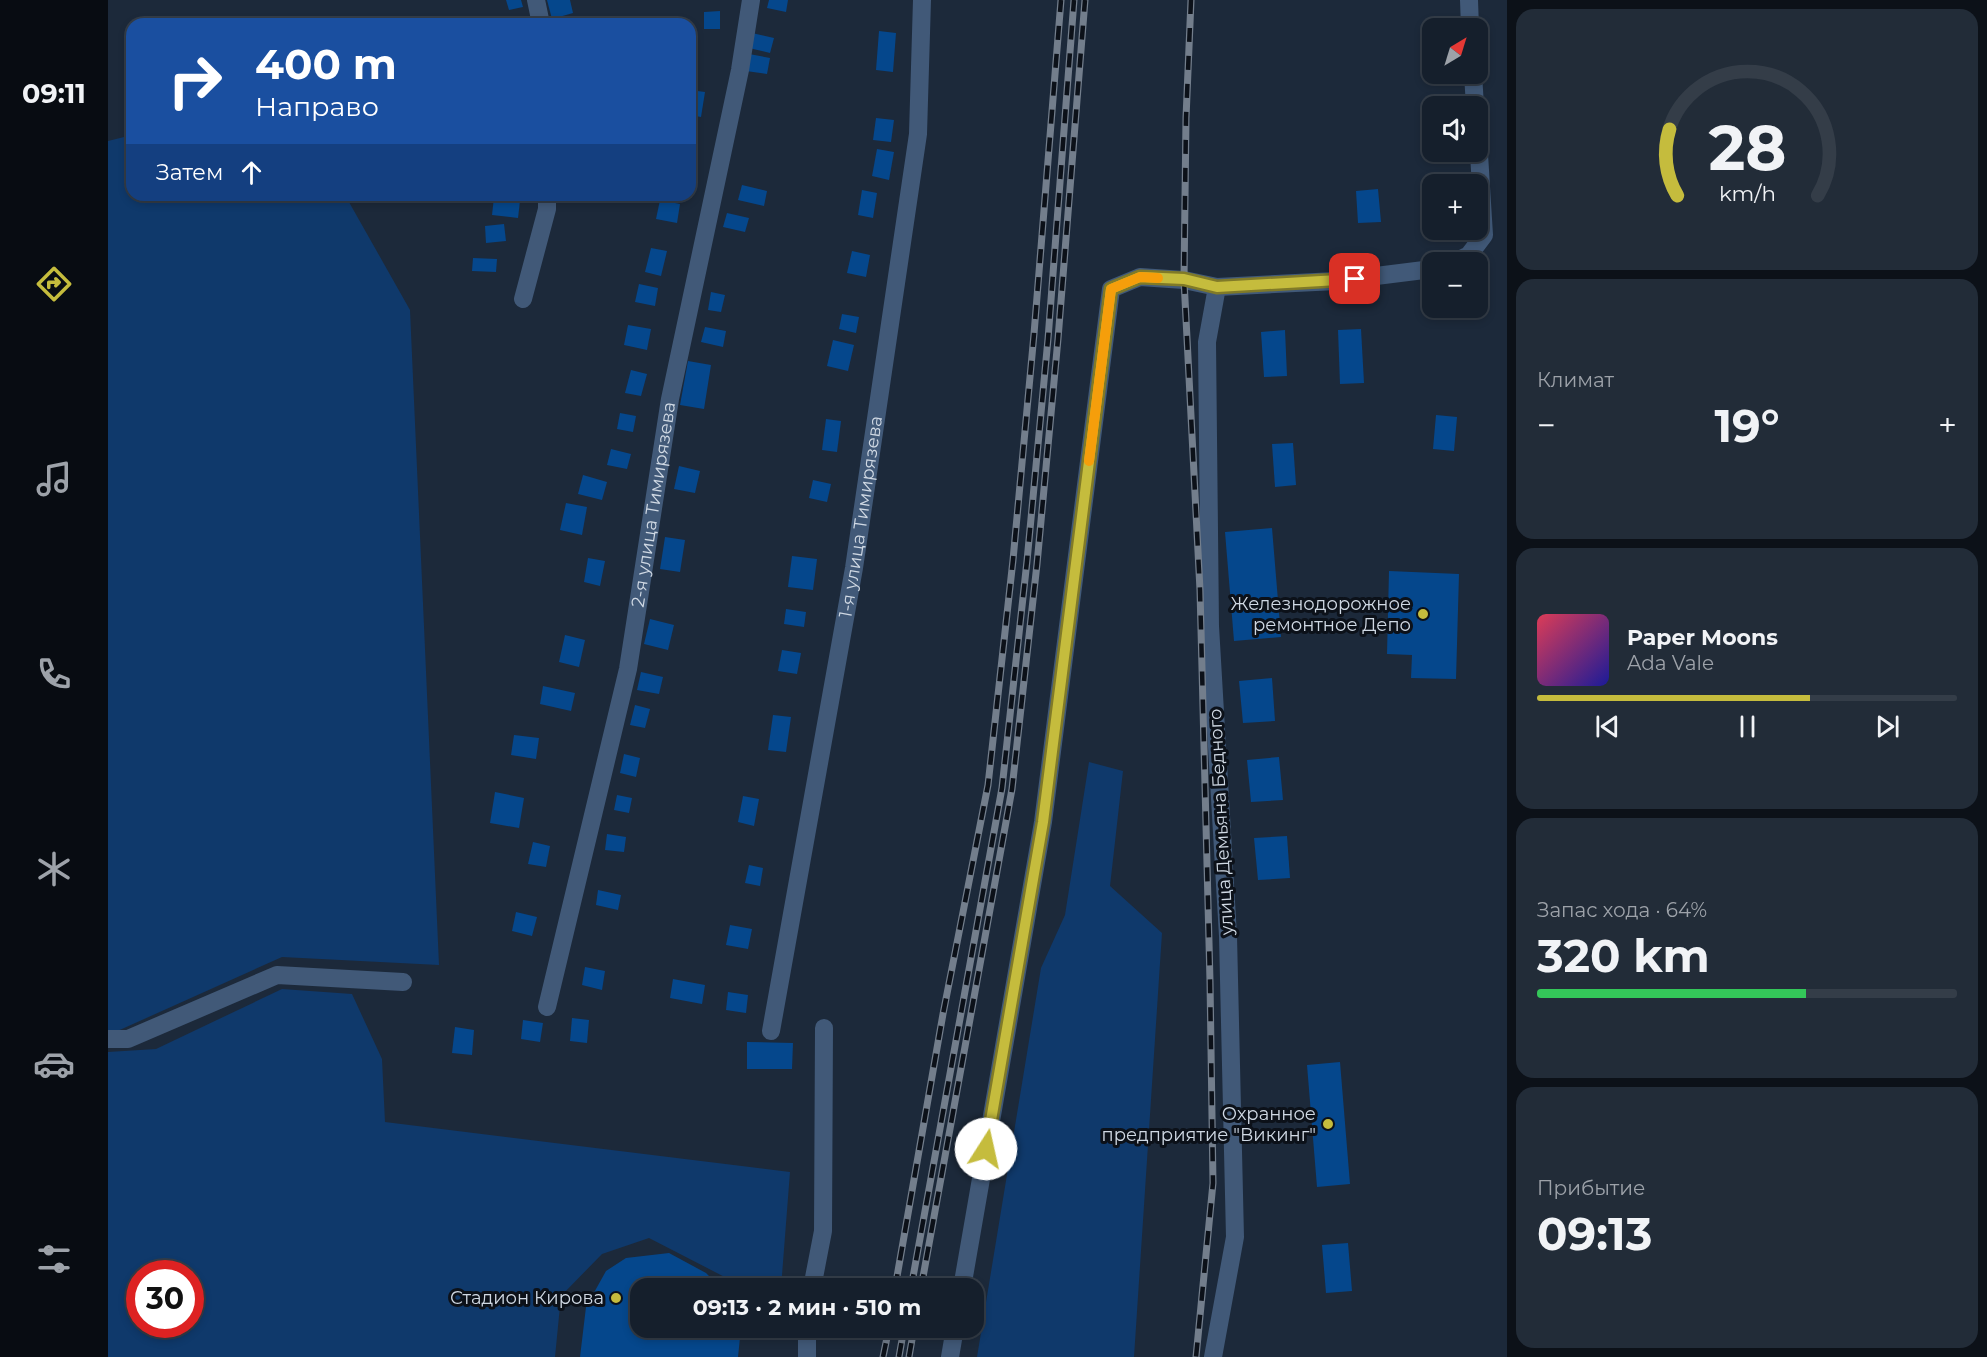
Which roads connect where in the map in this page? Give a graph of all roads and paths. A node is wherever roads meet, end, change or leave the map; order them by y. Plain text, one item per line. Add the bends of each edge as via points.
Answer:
1 (536, 0) edge
2 (751, 0) edge
3 (922, 0) edge
4 (1469, 0) edge
5 (540, 18) edge
6 (1470, 18) edge
7 (1479, 162) edge
8 (547, 201) edge
9 (1471, 252) edge
10 (1422, 270) edge
11 (1217, 287) junction
12 (524, 299) dead end
13 (403, 982) dead end
14 (547, 1007) dead end
15 (824, 1028) dead end
16 (771, 1031) dead end
17 (108, 1039) edge
18 (814, 1278) edge
19 (964, 1278) edge
20 (807, 1338) edge
21 (954, 1338) edge
22 (807, 1357) edge
23 (950, 1357) edge
24 (1213, 1357) edge

1 - 5 street
2 - 14 street, 2-я улица Тимирязева via 740,70 670,399 628,669
3 - 16 street, 1-я улица Тимирязева via 918,134 913,169 854,568
4 - 6 street
7 - 9 street via 1484,235
8 - 12 street
10 - 11 street via 1336,281
11 - 19 street via 1184,279 1140,277 1111,289 1043,822
11 - 24 street, улица Демьяна Бедного via 1207,342 1210,626 1228,936 1235,1238
13 - 17 street via 277,975 128,1039
15 - 18 street via 823,1231
20 - 22 street
21 - 23 street

